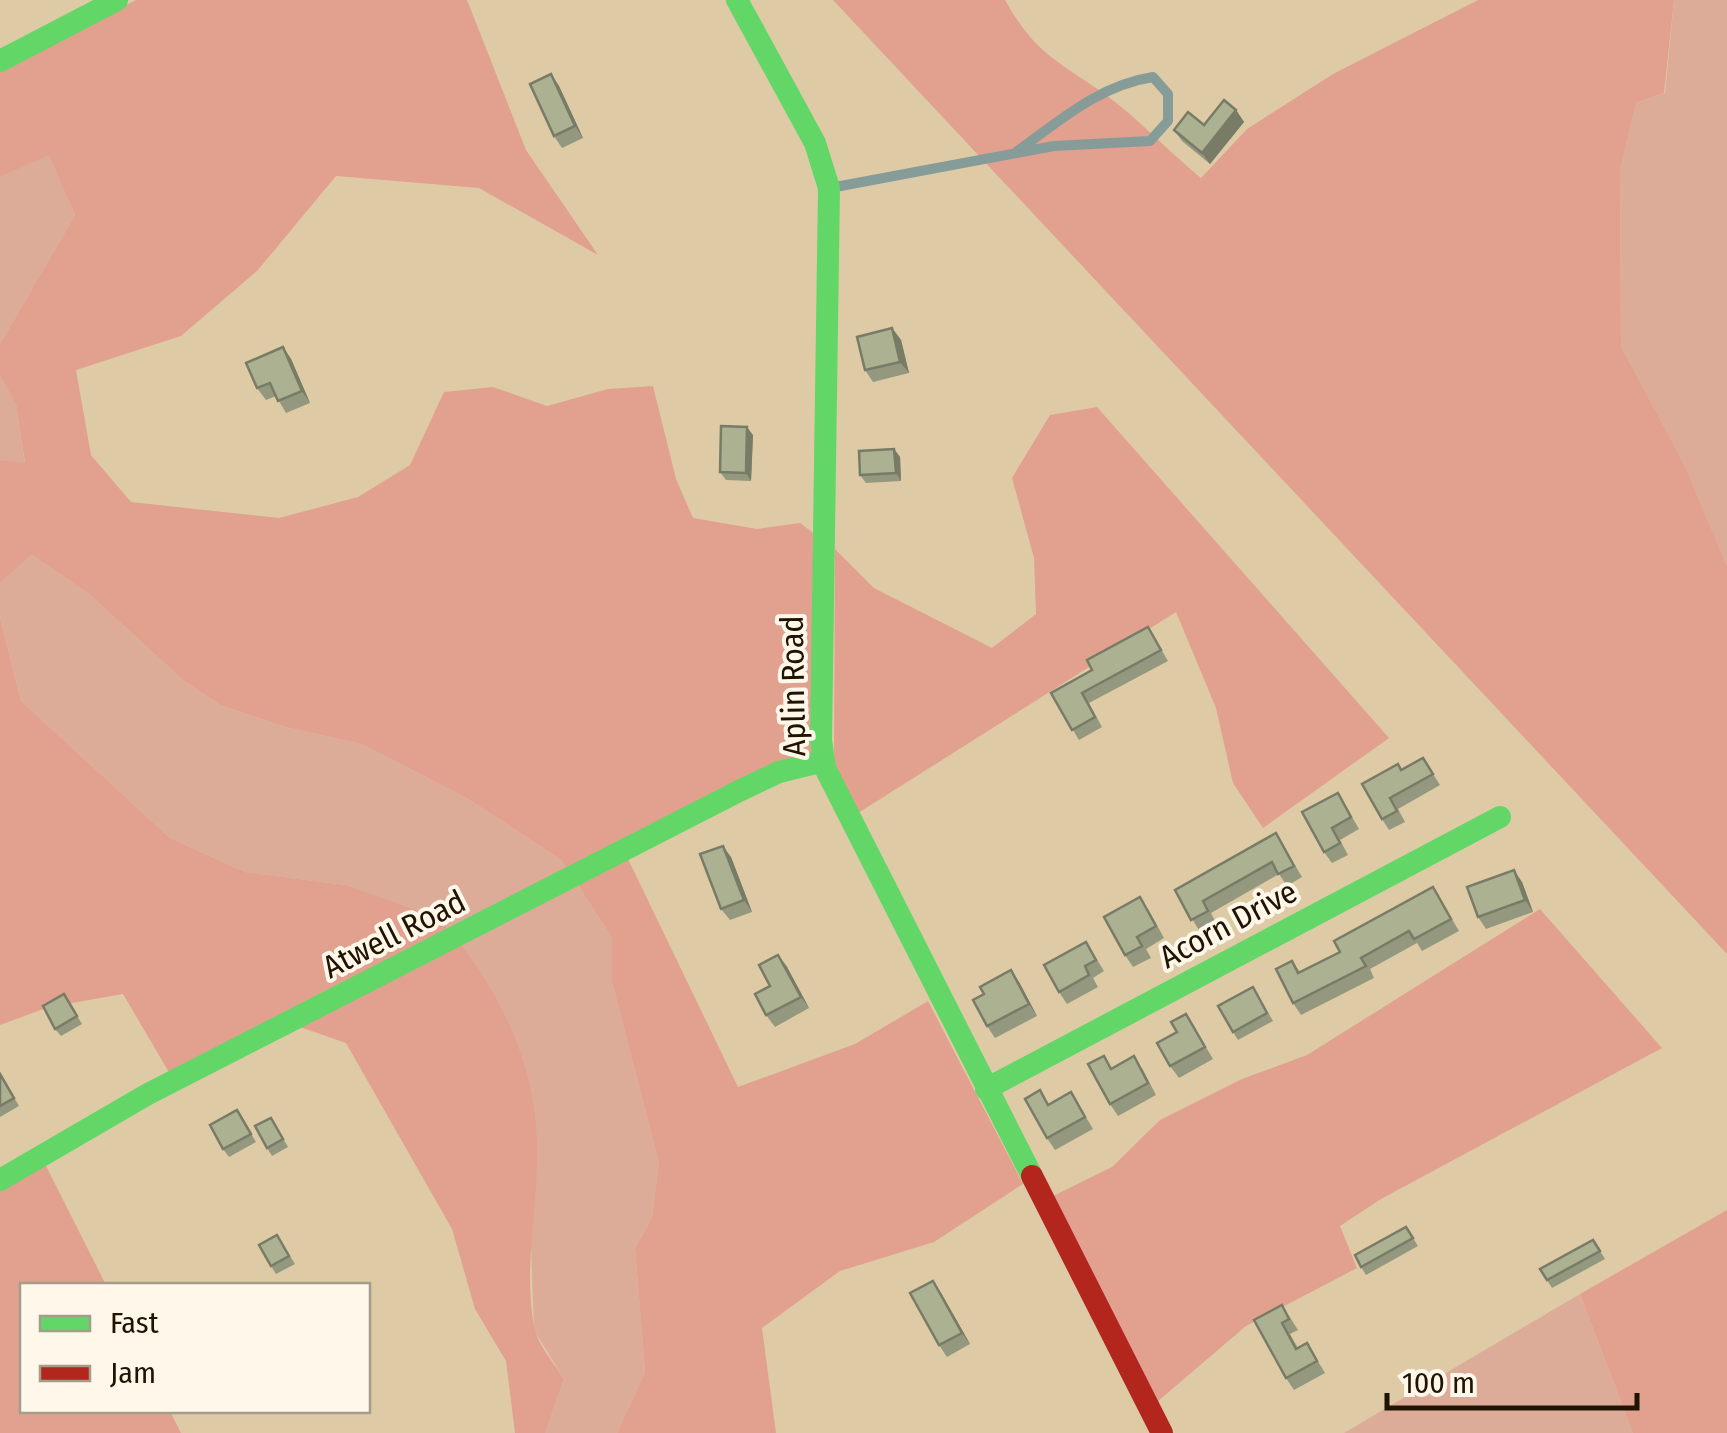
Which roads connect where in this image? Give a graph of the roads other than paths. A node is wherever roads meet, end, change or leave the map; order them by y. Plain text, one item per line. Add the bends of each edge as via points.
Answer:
1 (117, 0) edge
2 (738, 0) edge
3 (0, 61) edge
4 (1016, 153) junction
5 (829, 188) junction
6 (824, 761) junction
7 (1500, 816) dead end
8 (986, 1090) junction
9 (0, 1180) edge
10 (1162, 1433) edge

1 - 3 street
2 - 5 street, Aplin Road via 815,143
4 - 4 lane via 1150,141 1168,121 1168,94 1153,77 1125,81
4 - 5 lane
5 - 6 street, Aplin Road
6 - 8 street, Aplin Road via 831,788
6 - 9 street, Atwell Road via 741,790 148,1094
7 - 8 street, Acorn Drive
8 - 10 street, Aplin Road

